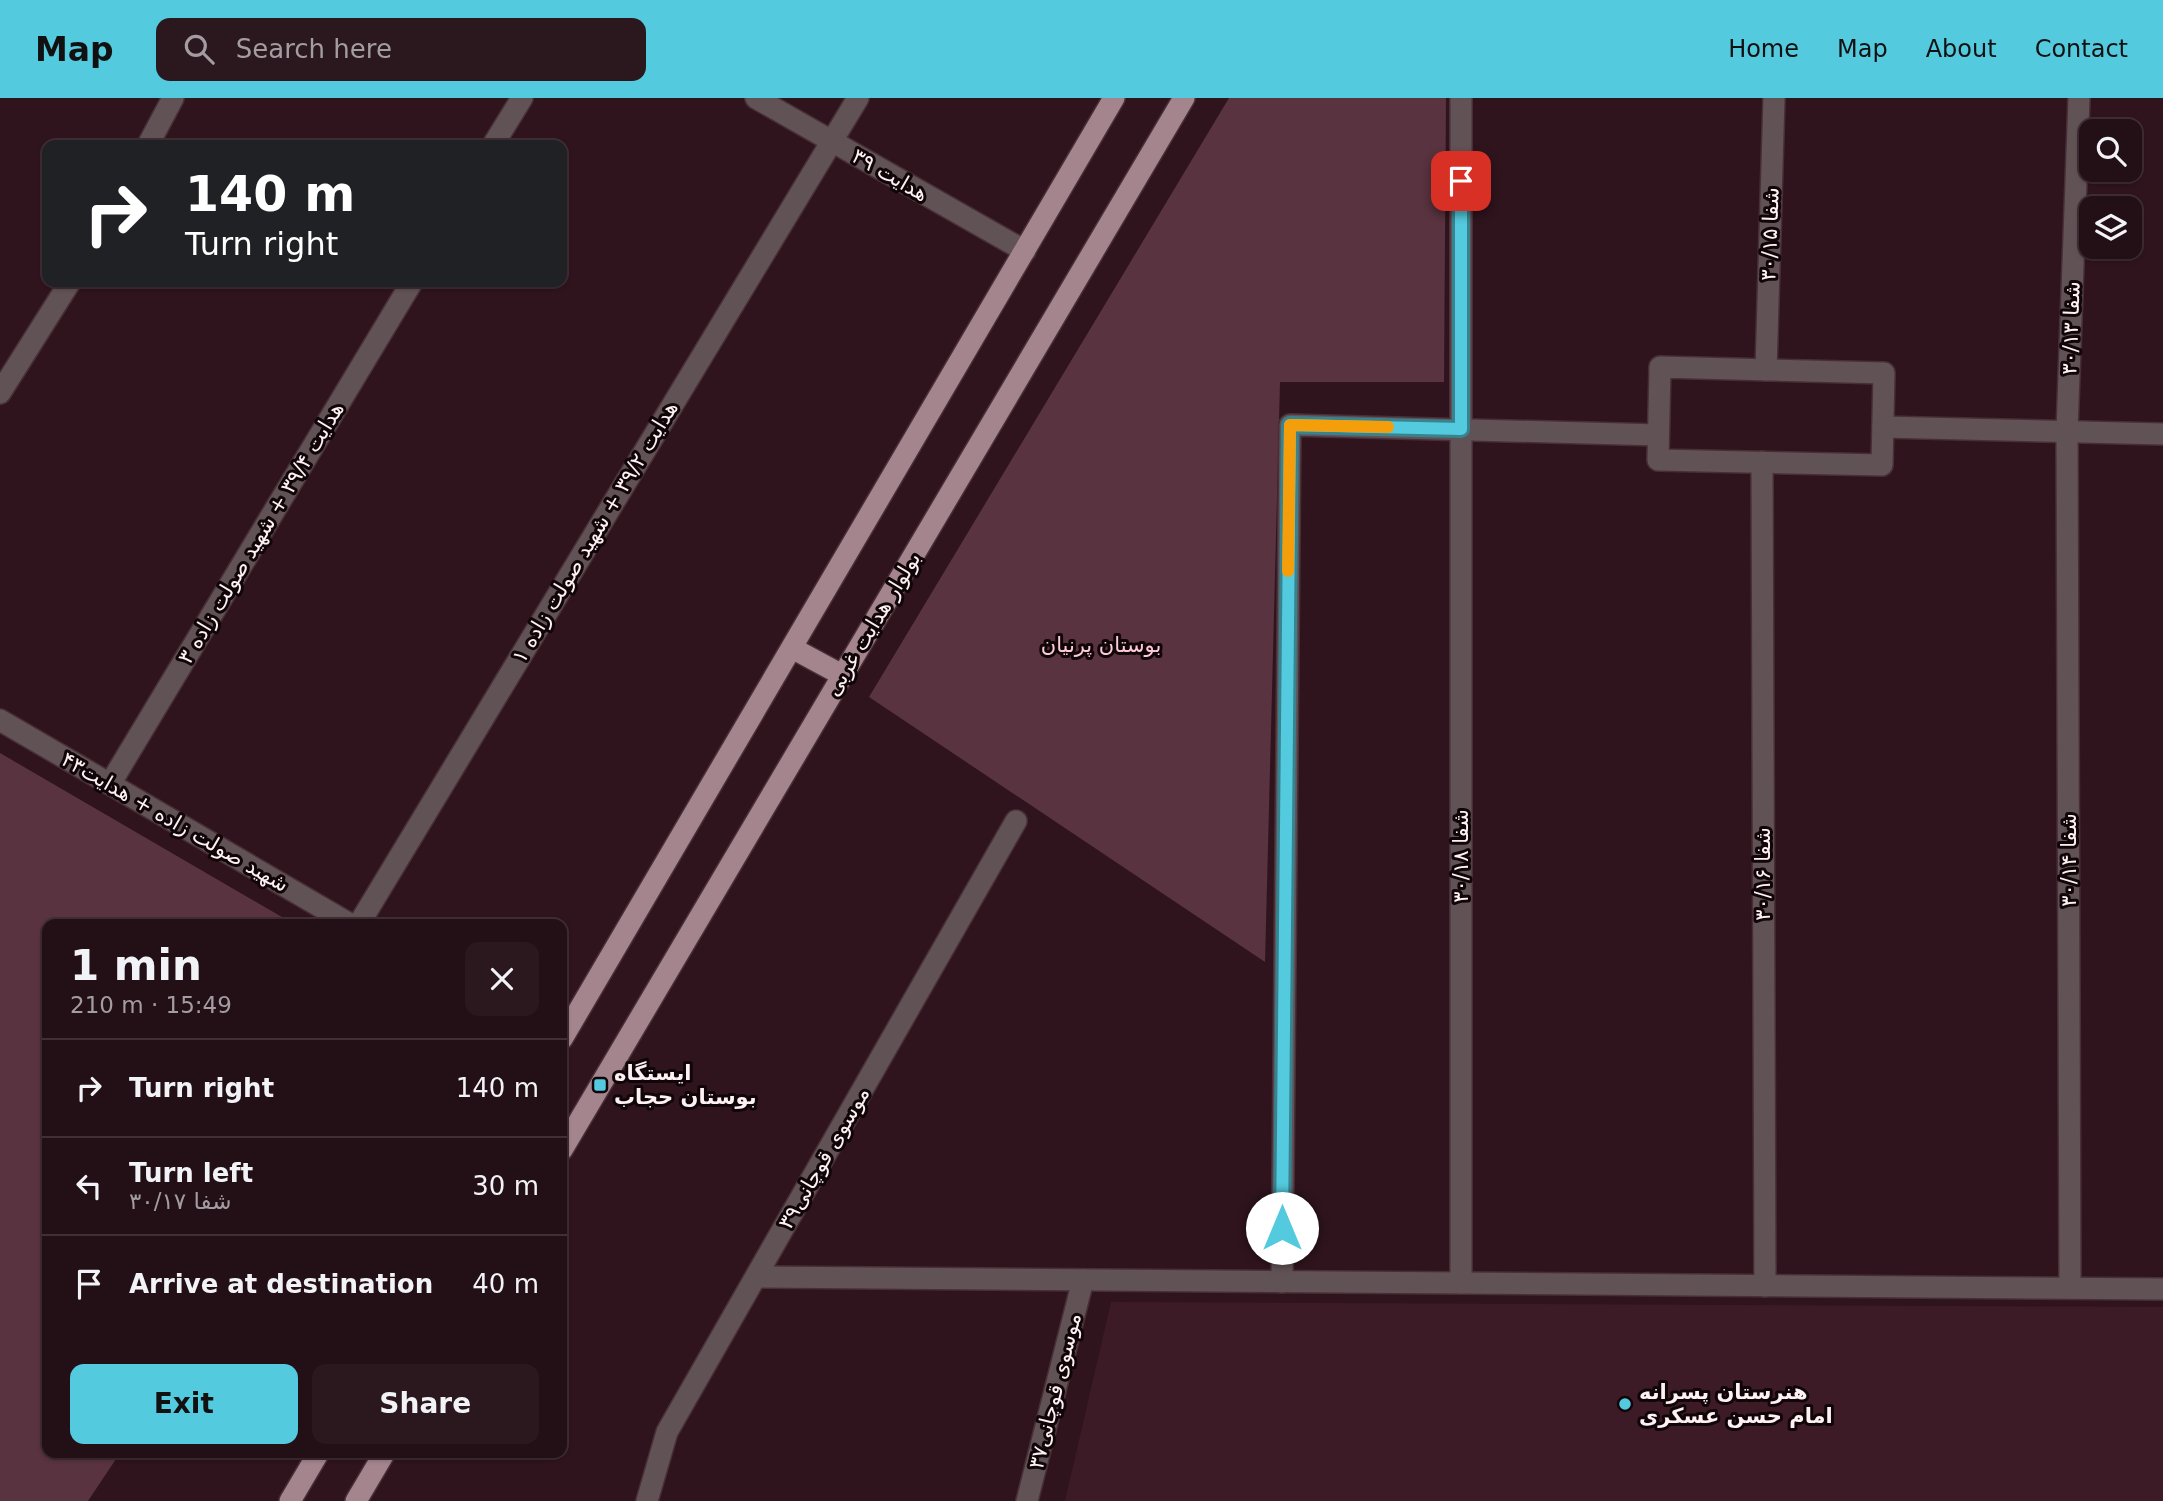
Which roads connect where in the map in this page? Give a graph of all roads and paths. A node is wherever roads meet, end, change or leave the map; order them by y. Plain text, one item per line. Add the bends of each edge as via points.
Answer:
1 (173, 98) edge
2 (522, 98) edge
3 (756, 98) edge
4 (858, 98) edge
5 (1114, 98) edge
6 (1184, 98) edge
7 (1461, 98) edge
8 (1773, 98) edge
9 (2080, 98) edge
10 (151, 140) edge
11 (497, 140) edge
12 (831, 141) junction
13 (1025, 251) junction
14 (67, 287) edge
15 (409, 287) edge
16 (1766, 370) junction
17 (0, 393) edge
18 (1883, 426) junction
19 (1461, 429) junction
20 (2067, 431) junction
21 (2163, 434) edge
22 (1658, 435) junction
23 (1762, 462) junction
24 (792, 648) junction
25 (842, 675) junction
26 (0, 720) edge
27 (110, 784) junction
28 (1016, 821) dead end
29 (341, 919) edge
30 (362, 919) edge
31 (567, 1030) edge
32 (567, 1142) edge
33 (756, 1277) junction
34 (1083, 1280) junction
35 (1282, 1282) junction
36 (1461, 1283) junction
37 (1765, 1286) junction
38 (2070, 1288) junction
39 (2163, 1289) edge
40 (315, 1458) edge
41 (381, 1458) edge
42 (290, 1501) edge
43 (356, 1501) edge
44 (647, 1501) edge
45 (1027, 1501) edge

1 - 10 street
2 - 11 street
3 - 12 street, هدایت ۳۹
4 - 12 street, هدایت ۳۹/۲ + شهید صولت زاده ۱
5 - 13 main road
6 - 25 main road, بولوار هدایت غربی
7 - 19 street, شفا ۳۰/۱۸
8 - 16 street, شفا ۳۰/۱۵
9 - 20 street, شفا ۳۰/۱۳
12 - 13 street, هدایت ۳۹
12 - 30 street, هدایت ۳۹/۲ + شهید صولت زاده ۱
13 - 24 main road
14 - 17 street
15 - 27 street, هدایت ۳۹/۴ + شهید صولت زاده ۳
16 - 18 street via 1884,373
16 - 22 street via 1660,367
18 - 20 street
18 - 23 street via 1882,465
19 - 22 street
19 - 35 street via 1290,425
19 - 36 street, شفا ۳۰/۱۸
20 - 21 street
20 - 38 street, شفا ۳۰/۱۴
22 - 23 street via 1658,460
23 - 37 street, شفا ۳۰/۱۶
24 - 25 main road
24 - 31 main road
25 - 32 main road, بولوار هدایت غربی
26 - 27 street, شهید صولت زاده + هدایت۴۳
27 - 29 street, شهید صولت زاده + هدایت۴۳
28 - 33 street, موسوی قوچانی۳۹
33 - 34 street
33 - 44 street, موسوی قوچانی۳۹ via 667,1432
34 - 35 street
34 - 45 street, موسوی قوچانی۳۷
35 - 36 street
36 - 37 street
37 - 38 street
38 - 39 street
40 - 42 main road
41 - 43 main road

